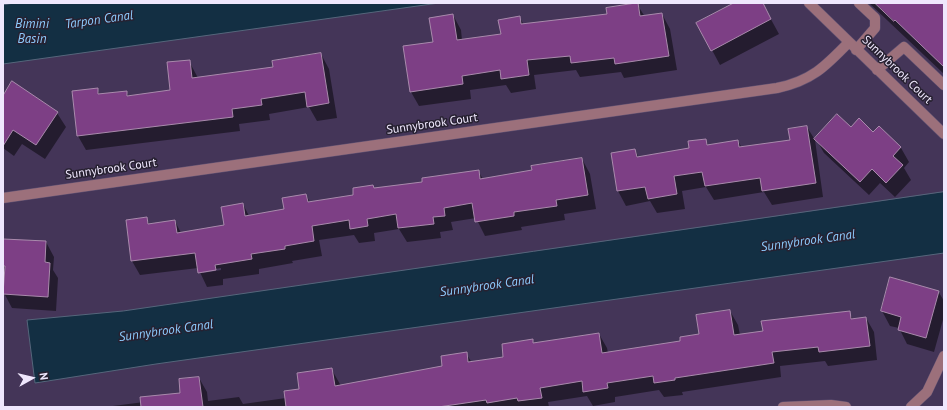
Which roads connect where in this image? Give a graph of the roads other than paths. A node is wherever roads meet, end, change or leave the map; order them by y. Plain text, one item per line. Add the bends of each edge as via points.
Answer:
1 (809, 3) edge
2 (859, 3) edge
3 (849, 42) junction
4 (856, 50) junction
5 (877, 70) junction
6 (944, 85) edge
7 (944, 134) edge
8 (3, 198) edge
9 (944, 356) edge
10 (783, 407) edge
11 (846, 407) edge
12 (911, 407) edge

1 - 3 street, Sunnybrook Court
2 - 4 street via 875,18 875,28
3 - 4 street, Sunnybrook Court
3 - 8 street, Sunnybrook Court via 815,74 795,84 777,88
4 - 5 street, Sunnybrook Court
5 - 6 street via 904,47
5 - 7 street, Sunnybrook Court
9 - 12 street via 927,392
10 - 11 street

